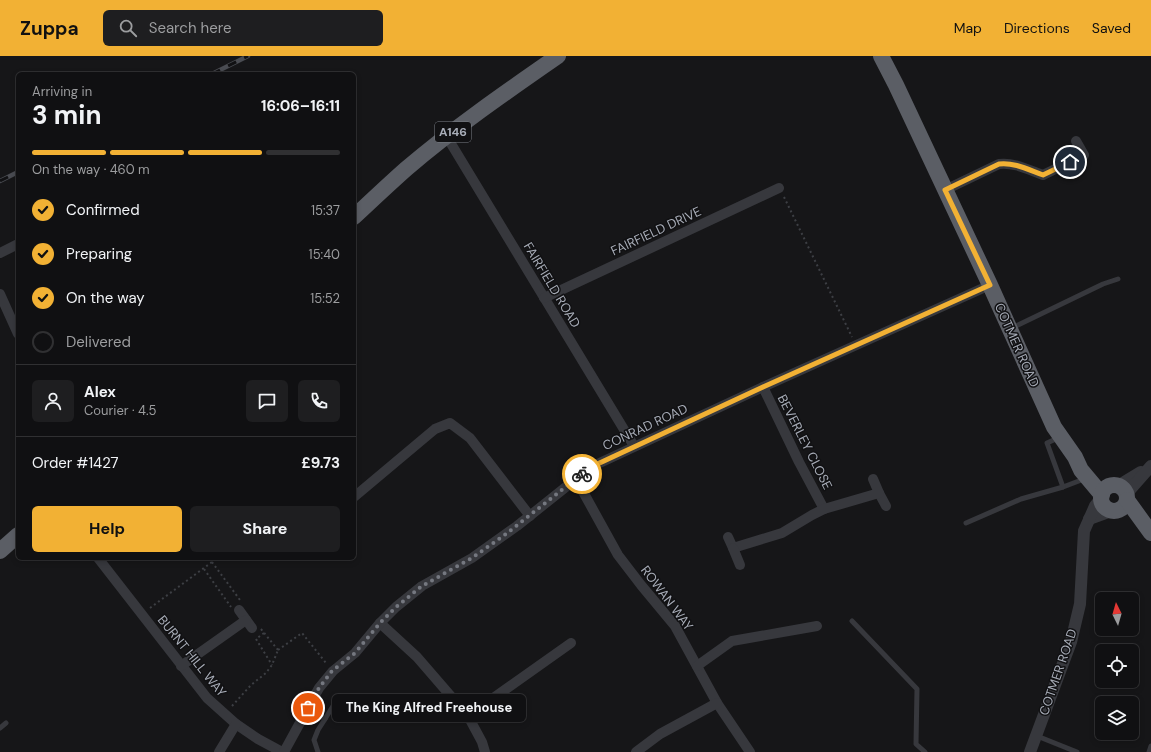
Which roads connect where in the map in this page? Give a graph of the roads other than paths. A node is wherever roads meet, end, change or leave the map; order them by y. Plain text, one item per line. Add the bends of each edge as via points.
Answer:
1 (558, 56) edge
2 (881, 56) edge
3 (446, 137) junction
4 (1076, 141) dead end
5 (779, 188) road end
6 (945, 190) junction
7 (356, 215) edge
8 (16, 245) edge
9 (0, 253) edge
10 (1118, 279) dead end
11 (990, 285) junction
12 (0, 294) edge
13 (544, 298) junction
14 (16, 330) edge
15 (1010, 330) junction
16 (763, 387) junction
17 (1061, 436) junction
18 (634, 446) junction
19 (1076, 457) junction
20 (1151, 466) edge
21 (1087, 478) junction
22 (576, 479) junction
23 (873, 479) dead end
24 (1063, 487) junction
25 (879, 493) junction
26 (1115, 493) junction
27 (356, 495) edge
28 (886, 506) dead end
29 (824, 509) junction
30 (1113, 511) junction
31 (530, 516) junction
32 (1089, 519) junction
33 (966, 523) dead end
34 (1149, 531) edge
35 (16, 536) edge
36 (728, 537) dead end
37 (733, 548) junction
38 (0, 551) edge
39 (104, 560) edge
40 (740, 565) dead end
41 (236, 610) road end
42 (246, 620) junction
43 (852, 621) dead end
44 (380, 623) junction
45 (817, 626) dead end
46 (252, 628) dead end
47 (571, 643) dead end
48 (181, 666) junction
49 (697, 666) junction
50 (344, 696) dead end
51 (717, 703) junction
52 (308, 708) junction
53 (468, 716) junction
54 (325, 719) junction
55 (6, 723) dead end
56 (236, 724) junction
57 (0, 728) edge
58 (1036, 736) junction
59 (1151, 746) edge
60 (219, 752) edge
61 (283, 752) edge
62 (318, 752) edge
63 (485, 752) edge
64 (636, 752) edge
65 (750, 752) edge
66 (924, 752) edge
67 (1030, 752) edge
68 (1076, 752) edge
69 (1149, 752) edge

1 - 3 highway, A146
2 - 6 highway, COTMER ROAD
3 - 7 highway, A146 via 406,169
3 - 13 street, FAIRFIELD ROAD
4 - 6 street via 1084,155 1043,175 1012,164 999,164
5 - 13 street, FAIRFIELD DRIVE
6 - 11 highway, COTMER ROAD
8 - 9 street
10 - 15 lane
11 - 15 highway, COTMER ROAD
11 - 16 street, CONRAD ROAD
12 - 14 street
13 - 18 street, FAIRFIELD ROAD
15 - 17 highway, COTMER ROAD via 1054,427
16 - 18 street, CONRAD ROAD
16 - 29 street, BEVERLEY CLOSE
17 - 19 highway, COTMER ROAD
17 - 24 lane via 1047,443
18 - 22 street, CONRAD ROAD via 591,467
19 - 21 highway, COTMER ROAD
19 - 26 highway, COTMER ROAD
20 - 26 street via 1128,492
21 - 24 lane
21 - 26 highway, COTMER ROAD
22 - 31 street, CONRAD ROAD
22 - 49 street, ROWAN WAY via 618,554 675,626
23 - 25 street
24 - 33 lane via 1021,499
25 - 28 street
25 - 29 street, BEVERLEY CLOSE
26 - 30 highway via 1123,507
26 - 32 street, COTMER ROAD via 1095,506
26 - 34 highway
27 - 31 street via 435,429 450,423 470,438
29 - 37 street, BEVERLEY CLOSE via 782,533
30 - 32 street
30 - 34 highway
31 - 44 street, CONRAD ROAD via 472,558 422,586
32 - 58 street, COTMER ROAD via 1084,531 1080,604 1071,642
35 - 38 highway
36 - 37 street
37 - 40 street
39 - 48 street, BURNT HILL WAY
41 - 42 street
42 - 46 street
42 - 48 street
43 - 66 lane via 917,688 916,744
44 - 52 street, CONRAD ROAD via 355,653 332,671
44 - 53 street via 417,656
45 - 49 street via 732,641
47 - 53 street
48 - 56 street, BURNT HILL WAY via 207,698
49 - 51 street, ROWAN WAY
50 - 54 lane via 333,706
51 - 64 street via 660,734
51 - 65 street, ROWAN WAY
52 - 54 lane
52 - 61 street, CONRAD ROAD
53 - 63 street
54 - 62 lane via 314,740
55 - 57 lane
56 - 60 street
56 - 61 street, BURNT HILL WAY
58 - 67 street, COTMER ROAD
58 - 68 lane
59 - 69 lane

